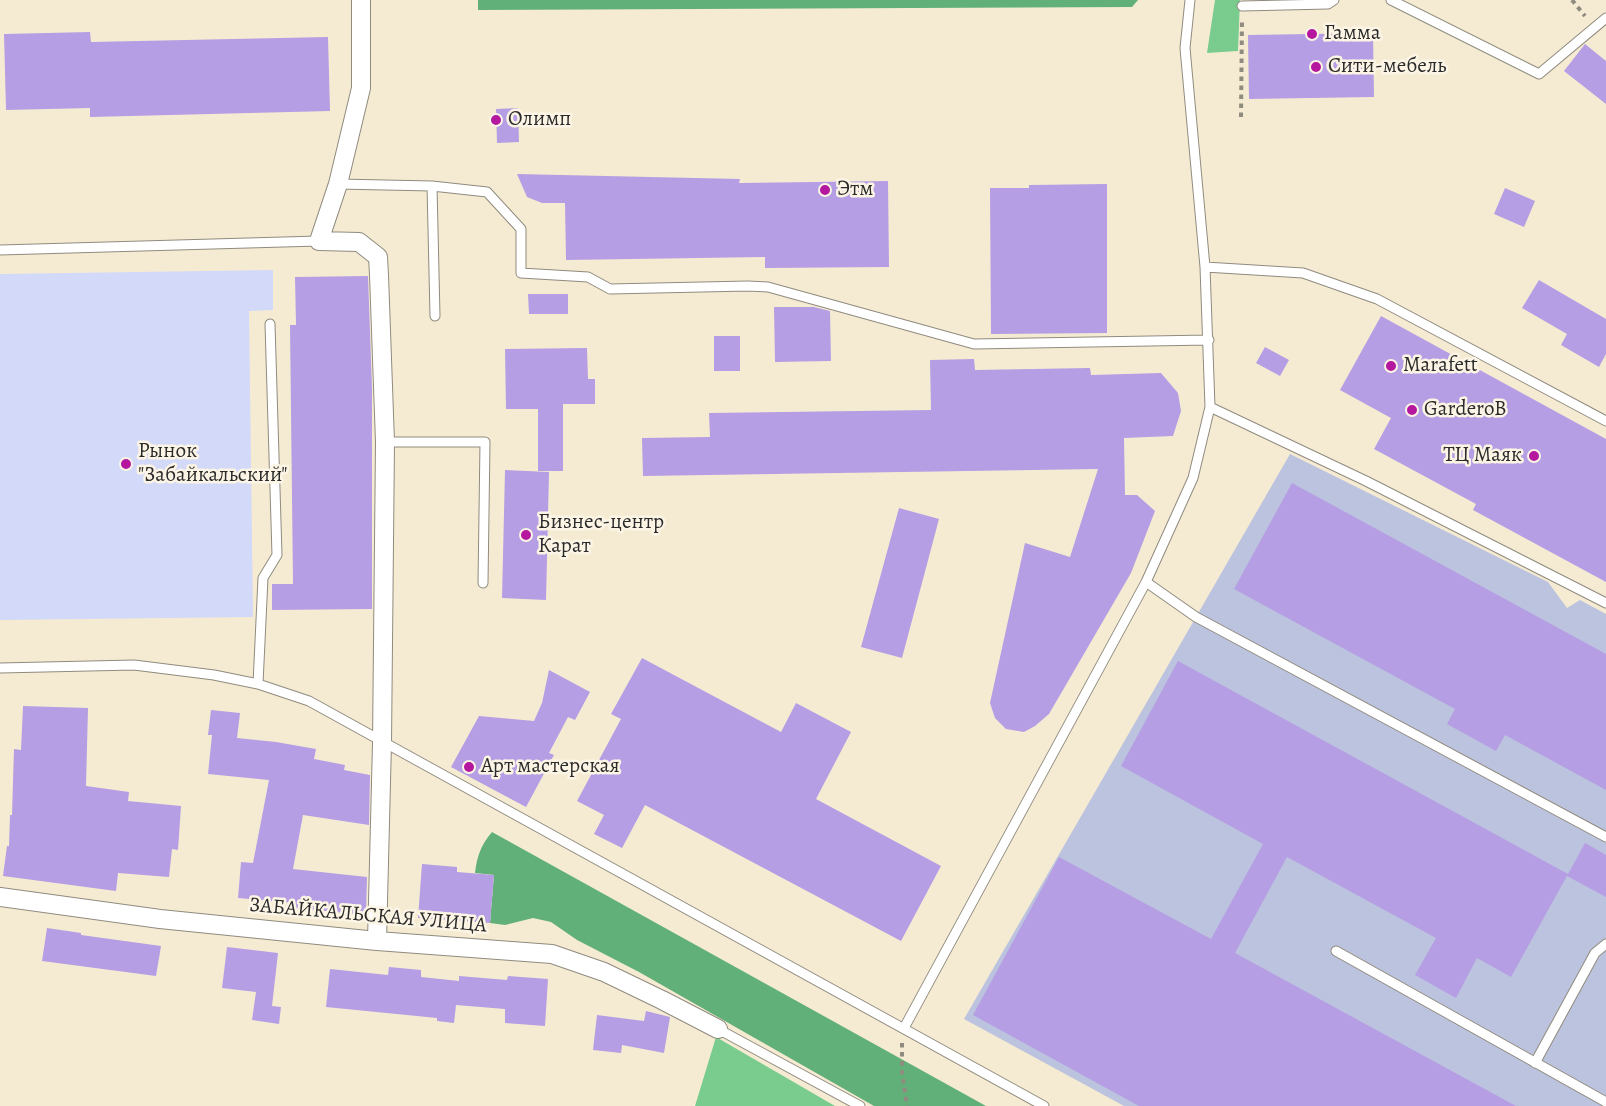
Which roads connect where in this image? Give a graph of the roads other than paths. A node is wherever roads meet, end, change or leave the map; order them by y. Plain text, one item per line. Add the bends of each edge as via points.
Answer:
1 (361, 0) edge
2 (1190, 0) edge
3 (1334, 0) edge
4 (1391, 0) edge
5 (1242, 6) road end
6 (1606, 18) edge
7 (338, 184) junction
8 (432, 186) junction
9 (319, 241) junction
10 (0, 250) edge
11 (1205, 267) junction
12 (435, 316) dead end
13 (270, 324) dead end
14 (1209, 340) junction
15 (1210, 407) junction
16 (1606, 421) edge
17 (385, 442) junction
18 (1146, 582) junction
19 (483, 583) dead end
20 (1606, 603) edge
21 (0, 668) edge
22 (258, 684) junction
23 (382, 743) junction
24 (1606, 837) edge
25 (0, 897) edge
26 (377, 940) junction
27 (1606, 944) edge
28 (1336, 951) dead end
29 (904, 1028) junction
30 (718, 1029) joint
31 (1535, 1063) junction
32 (1606, 1102) edge
33 (860, 1106) edge
34 (1044, 1106) edge

1 - 7 street via 361,88
2 - 11 lane via 1185,48
3 - 5 lane
4 - 6 lane via 1539,74
7 - 8 lane
7 - 9 street
8 - 12 lane
8 - 14 lane via 487,192 521,229 521,273 588,277 610,289 768,287 974,344
9 - 10 lane
9 - 17 street via 359,242 378,257
11 - 14 lane
11 - 16 lane via 1303,273 1377,299
13 - 22 lane via 277,555 263,578
14 - 15 lane
15 - 18 lane via 1192,478
15 - 20 lane
17 - 19 lane via 485,442
17 - 23 street
18 - 24 lane via 1196,617
18 - 29 lane
21 - 22 lane via 134,664
22 - 23 lane via 309,701
23 - 26 street
23 - 29 lane
25 - 26 street, ЗАБАЙКАЛЬСКАЯ УЛИЦА via 160,919
26 - 30 street, ЗАБАЙКАЛЬСКАЯ УЛИЦА via 552,954 604,972
27 - 31 lane via 1595,953
28 - 31 lane
29 - 34 lane
30 - 33 lane
31 - 32 lane

